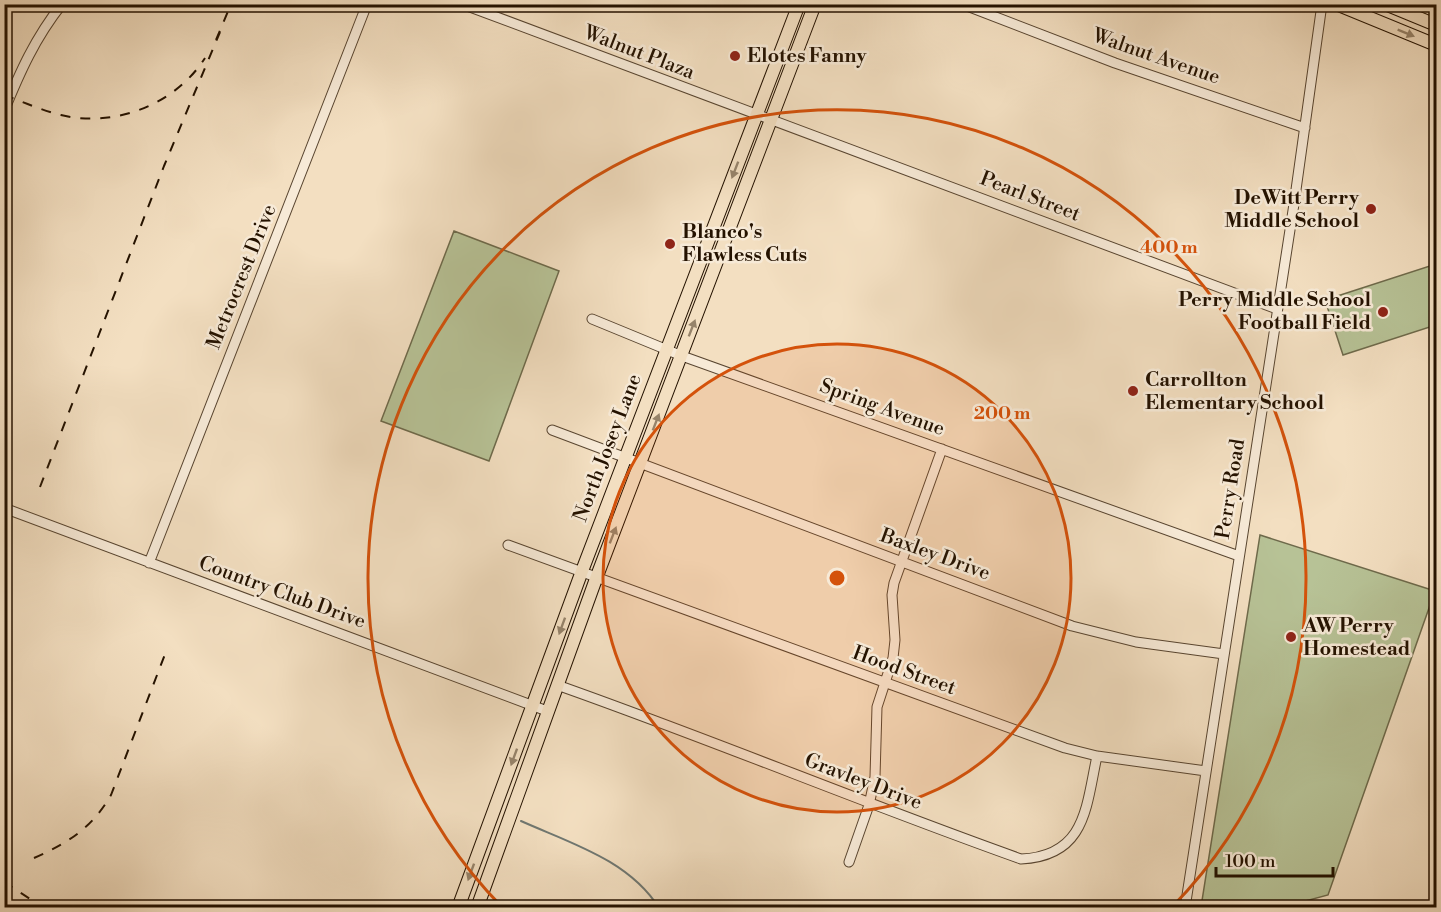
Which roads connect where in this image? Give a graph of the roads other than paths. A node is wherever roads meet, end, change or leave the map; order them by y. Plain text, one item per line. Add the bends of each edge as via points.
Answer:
1 (62, 4) edge
2 (367, 4) edge
3 (462, 4) edge
4 (799, 4) edge
5 (815, 4) edge
6 (962, 4) edge
7 (1322, 4) edge
8 (1336, 4) edge
9 (1385, 4) edge
10 (1437, 26) edge
11 (1437, 45) edge
12 (4, 111) edge
13 (756, 115) junction
14 (771, 120) junction
15 (1305, 128) junction
16 (1277, 309) junction
17 (592, 319) dead end
18 (666, 350) junction
19 (682, 356) junction
20 (552, 430) dead end
21 (942, 449) junction
22 (625, 460) junction
23 (639, 465) junction
24 (4, 508) edge
25 (508, 544) dead end
26 (1239, 556) junction
27 (902, 562) junction
28 (149, 563) junction
29 (582, 571) junction
30 (597, 576) junction
31 (1224, 654) junction
32 (886, 684) junction
33 (557, 685) junction
34 (532, 707) junction
35 (547, 711) junction
36 (1097, 756) junction
37 (1206, 771) junction
38 (869, 805) junction
39 (849, 862) dead end
40 (458, 908) edge
41 (477, 908) edge
42 (1185, 908) edge

1 - 12 street via 27,56
2 - 28 street, Metrocrest Drive
3 - 13 street, Walnut Plaza
4 - 13 main road, North Josey Lane
5 - 14 main road, North Josey Lane
6 - 15 street, Walnut Avenue via 1115,63
7 - 15 street, Perry Road
8 -> 11 main road
9 - 10 main road
13 - 14 street, Walnut Plaza
13 -> 18 main road, North Josey Lane
14 - 16 street, Pearl Street
19 -> 14 main road, North Josey Lane
15 - 16 street, Perry Road
16 - 26 street, Perry Road
17 - 18 street, Spring Avenue
18 - 19 street, Spring Avenue
18 - 22 main road, North Josey Lane
19 - 21 street, Spring Avenue
23 -> 19 main road, North Josey Lane
20 - 22 street, Baxley Drive
21 - 26 street, Spring Avenue
21 - 27 street
22 - 23 street, Baxley Drive
22 - 29 main road, North Josey Lane
23 - 27 street, Baxley Drive
30 -> 23 main road, North Josey Lane
24 - 28 street, Country Club Drive
25 - 29 street, Hood Street
26 - 31 street, Perry Road
27 - 31 street, Baxley Drive via 1099,634
27 - 32 street via 892,595 895,640
28 - 34 street, Country Club Drive
29 - 30 street, Hood Street
29 -> 34 main road, North Josey Lane
30 - 32 street, Hood Street
30 - 33 main road, North Josey Lane
31 - 37 street, Perry Road
32 - 36 street, Hood Street
32 - 38 street via 875,723 877,759
33 - 35 main road, North Josey Lane
33 - 38 street, Gravley Drive via 719,744
34 - 35 street, Country Club Drive
34 -> 40 main road, North Josey Lane
35 - 41 main road, North Josey Lane
36 - 37 street, Hood Street
36 - 38 street, Gravley Drive via 1081,826 1063,848 1038,858 1021,859
37 - 42 street, Perry Road
38 - 39 street

